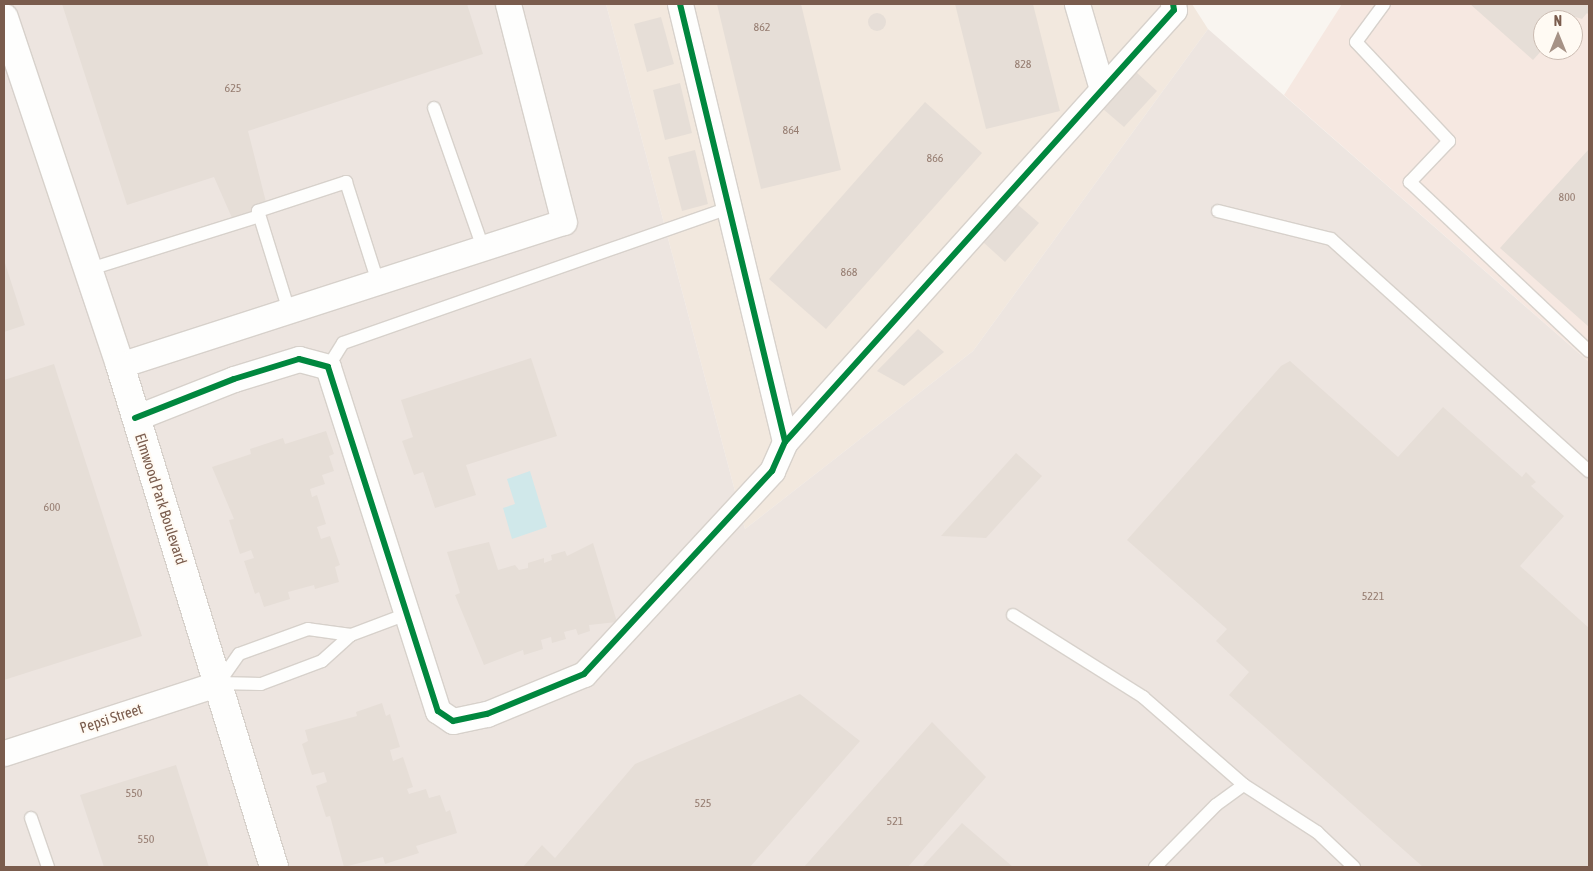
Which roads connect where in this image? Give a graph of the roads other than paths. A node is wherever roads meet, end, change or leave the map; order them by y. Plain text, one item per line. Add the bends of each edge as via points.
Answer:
1 (508, 4) edge
2 (680, 4) edge
3 (1077, 4) edge
4 (1173, 4) edge
5 (1384, 4) edge
6 (4, 19) edge
7 (1102, 89) junction
8 (434, 108) dead end
9 (729, 208) junction
10 (1218, 211) dead end
11 (259, 216) junction
12 (483, 248) junction
13 (87, 270) junction
14 (378, 282) junction
15 (289, 311) junction
16 (1589, 351) edge
17 (120, 366) junction
18 (328, 367) junction
19 (135, 418) junction
20 (785, 442) junction
21 (1589, 471) edge
22 (407, 614) junction
23 (1013, 615) dead end
24 (351, 635) junction
25 (219, 683) junction
26 (4, 753) edge
27 (1244, 785) junction
28 (31, 818) dead end
29 (48, 867) edge
30 (274, 867) edge
31 (1155, 867) edge
32 (1354, 867) edge

1 - 12 street via 564,222
2 - 9 street
3 - 7 street
4 - 7 street via 1174,10
5 - 16 lane via 1356,42 1449,141 1410,182
6 - 13 street, Elmwood Park Boulevard
7 - 20 street
8 - 12 lane
9 - 18 lane via 343,343
9 - 20 street
10 - 21 lane via 1331,239
11 - 13 lane
11 - 14 lane via 258,211 346,182
11 - 15 lane
12 - 14 street
13 - 17 street, Elmwood Park Boulevard
14 - 15 street
15 - 17 street
17 - 19 street, Elmwood Park Boulevard
18 - 19 street via 299,359
18 - 22 street
19 - 25 street, Elmwood Park Boulevard
20 - 22 street via 772,471 584,674 487,714 452,721 438,711
22 - 24 lane
23 - 27 lane via 1143,697
24 - 25 lane via 322,661 261,684
24 - 25 lane via 308,630 239,654
25 - 26 street, Pepsi Street
25 - 30 street, Elmwood Park Boulevard
27 - 31 lane via 1216,805
27 - 32 lane via 1317,832
28 - 29 lane

